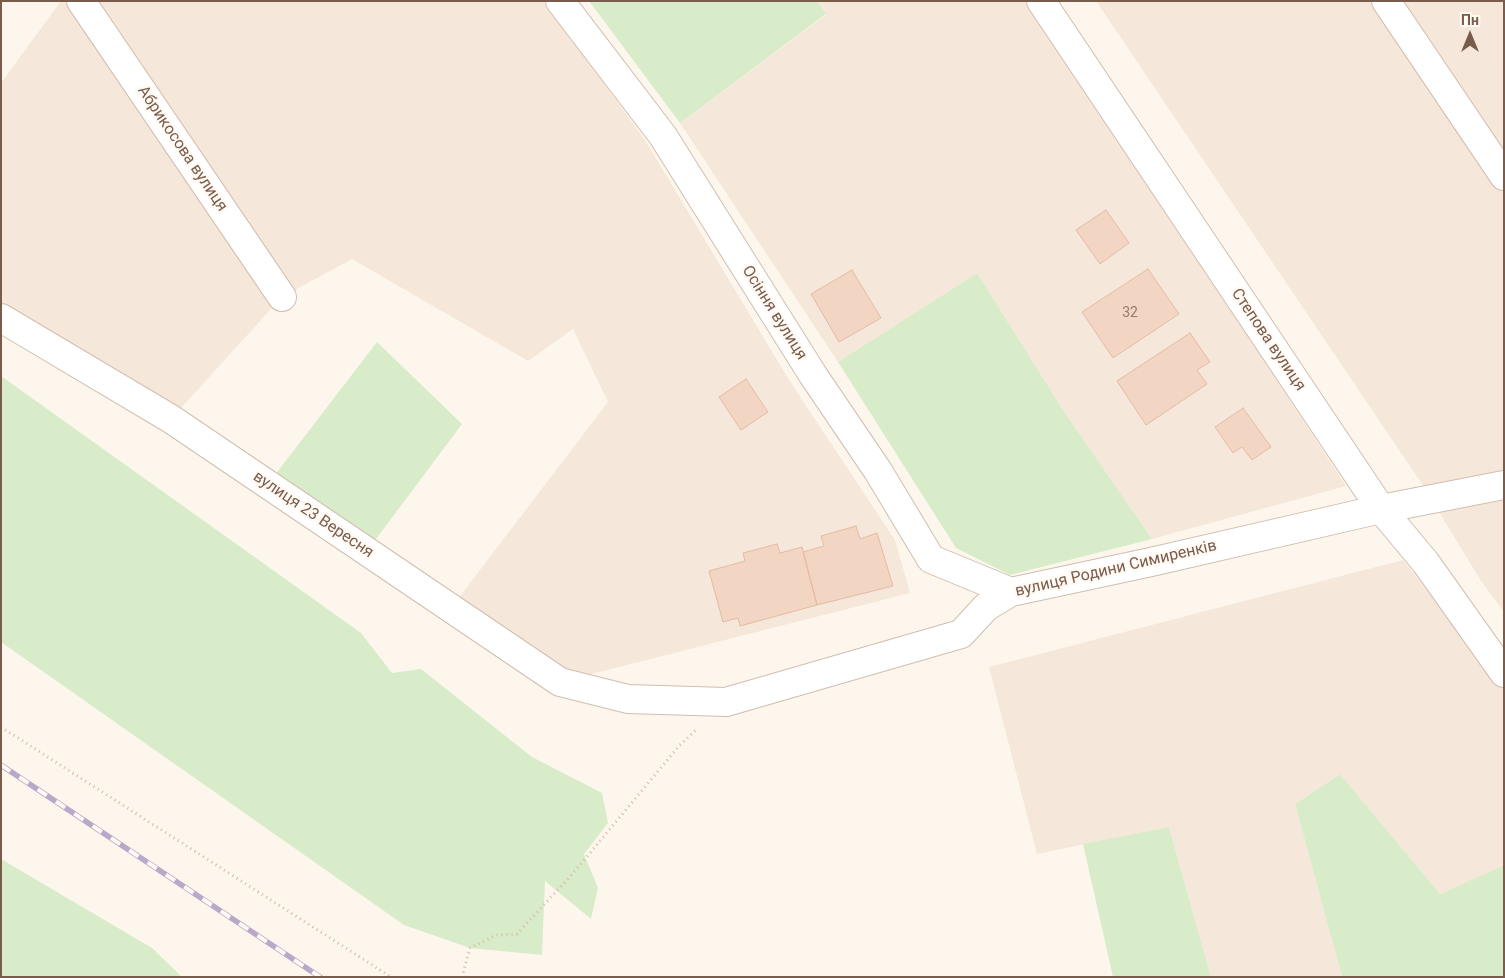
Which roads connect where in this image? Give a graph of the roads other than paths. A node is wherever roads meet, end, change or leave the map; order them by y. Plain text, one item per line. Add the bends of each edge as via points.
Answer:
1 (82, 1) edge
2 (560, 1) edge
3 (1041, 1) edge
4 (1386, 1) edge
5 (1504, 176) edge
6 (282, 297) dead end
7 (1, 318) edge
8 (1504, 485) edge
9 (1382, 509) junction
10 (1011, 592) junction
11 (1504, 673) edge
12 (628, 699) joint

1 - 6 street, Абрикосова вулиця
2 - 10 street, Осіння вулиця via 663,136 931,559
3 - 9 street, Степова вулиця
4 - 5 street
7 - 12 street, вулиця 23 Вересня via 171,419 560,682
8 - 9 street, вулиця Родини Симиренків
9 - 10 street, вулиця Родини Симиренків
9 - 11 street, Степова вулиця
10 - 12 street, вулиця Родини Симиренків via 986,607 961,634 726,702

